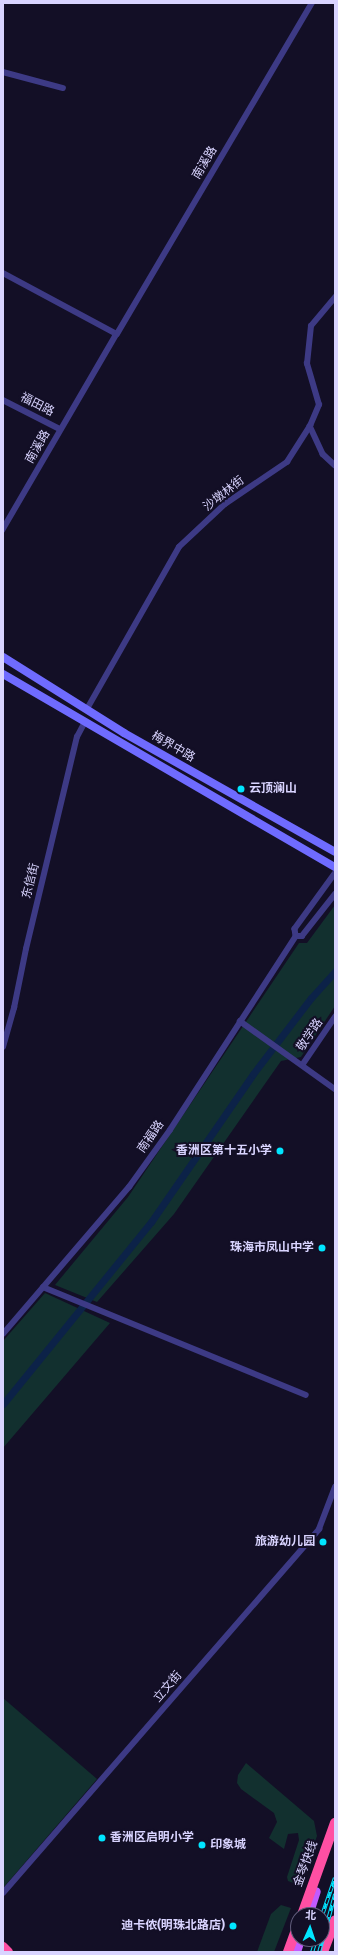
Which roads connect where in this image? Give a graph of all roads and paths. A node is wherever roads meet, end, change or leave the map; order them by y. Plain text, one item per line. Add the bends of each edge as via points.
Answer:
1 (312, 3) edge
2 (3, 72) edge
3 (63, 88) dead end
4 (3, 273) edge
5 (335, 297) edge
6 (117, 334) junction
7 (3, 400) edge
8 (310, 426) junction
9 (60, 430) junction
10 (335, 465) edge
11 (3, 530) edge
12 (3, 657) edge
13 (3, 674) edge
14 (87, 709) junction
15 (85, 722) junction
16 (335, 852) edge
17 (335, 867) edge
18 (335, 874) edge
19 (335, 894) edge
20 (296, 936) junction
21 (335, 1017) edge
22 (240, 1021) junction
23 (3, 1047) edge
24 (303, 1064) junction
25 (335, 1089) edge
26 (43, 1287) junction
27 (3, 1334) edge
28 (306, 1395) dead end
29 (335, 1487) edge
30 (335, 1823) edge
31 (335, 1837) edge
32 (3, 1893) edge
33 (305, 1907) edge
34 (311, 1907) edge
35 (335, 1920) edge
36 (3, 1948) edge
37 (8, 1952) edge
38 (323, 1952) edge

1 - 6 street, 南溪路
2 - 3 street
4 - 6 street
5 - 8 street, 沙墩林街 via 311,326 307,364 319,405
6 - 9 street, 南溪路
7 - 9 street, 福田路
8 - 10 street via 323,454
8 - 14 street, 沙墩林街 via 287,462 225,504 179,547
9 - 11 street, 南溪路
12 - 14 main road, 梅界中路
13 - 15 main road, 梅界中路
14 - 16 main road, 梅界中路 via 124,733
15 - 17 main road, 梅界中路
15 - 23 street, 东信街 via 77,737
18 - 20 street via 295,929
19 - 20 street via 302,936
20 - 22 street, 南福路
21 - 24 street, 敬学路
22 - 24 street
22 - 26 street, 南福路 via 170,1130 129,1187
24 - 25 street
26 - 27 street, 南福路
26 - 28 street
29 - 32 street, 立文街 via 319,1528
30 - 33 highway, 金琴快线
31 - 34 main road
35 - 38 highway
36 - 37 highway

